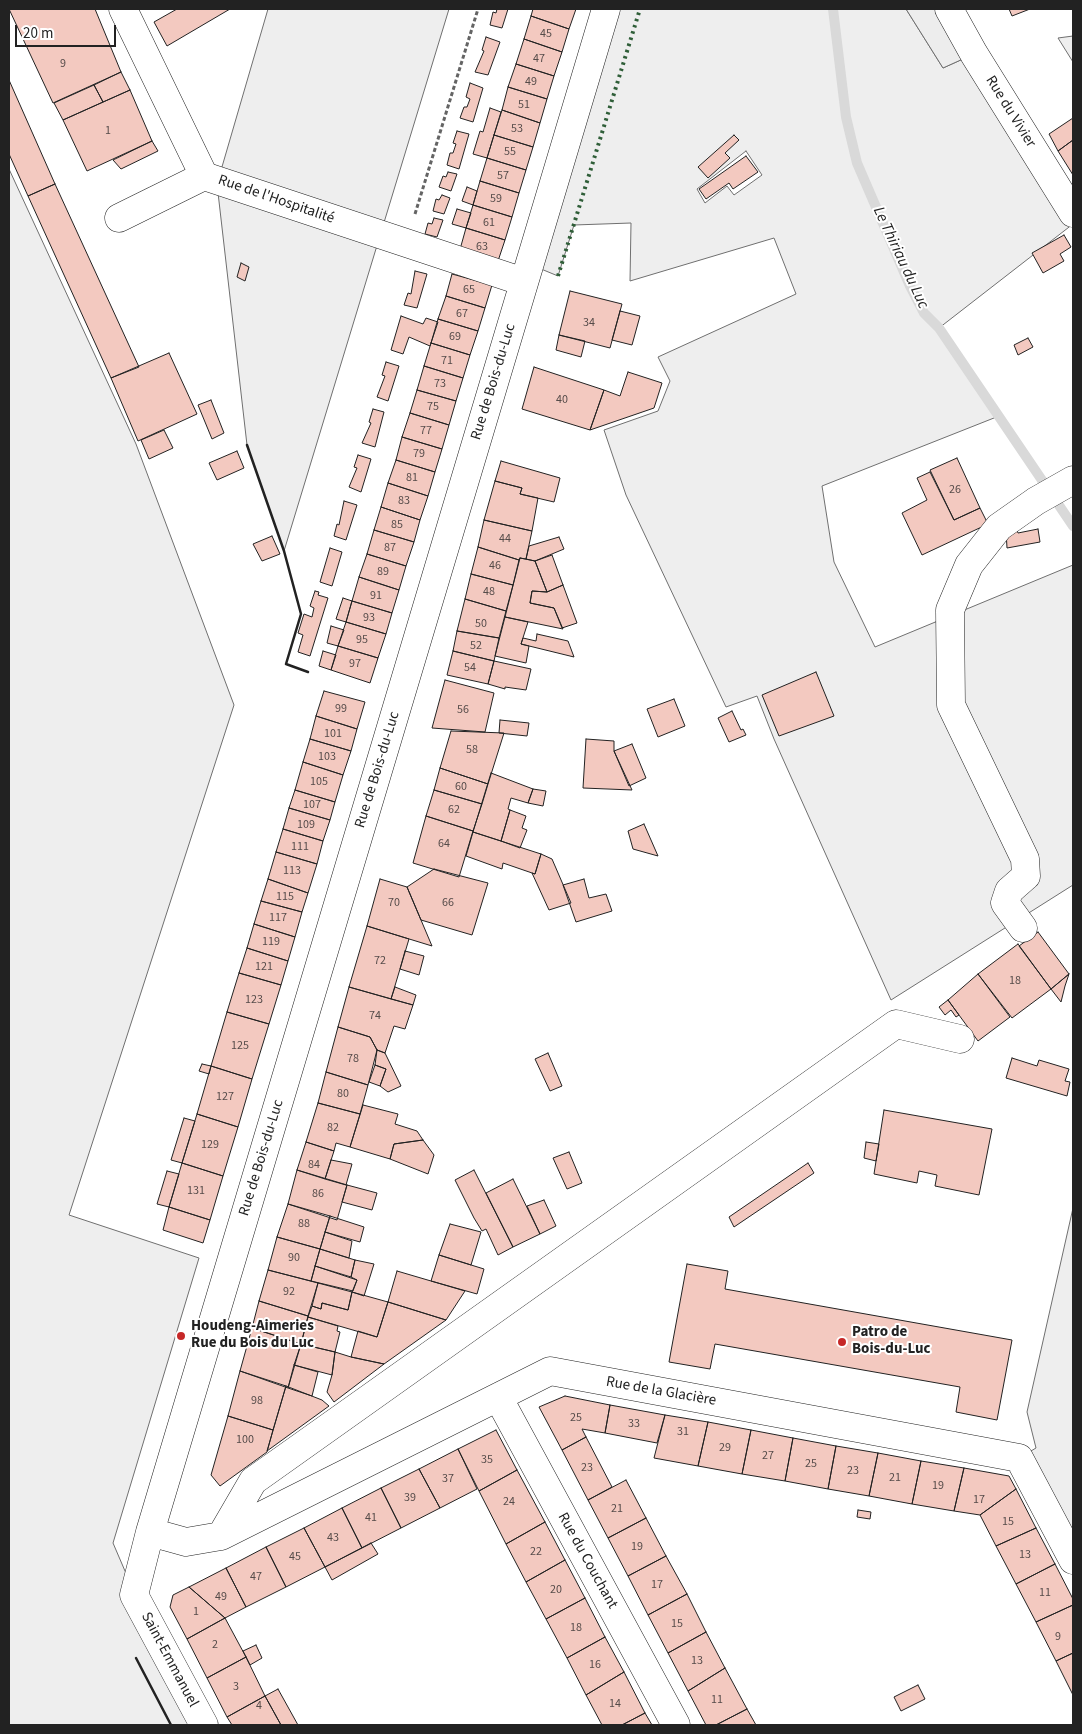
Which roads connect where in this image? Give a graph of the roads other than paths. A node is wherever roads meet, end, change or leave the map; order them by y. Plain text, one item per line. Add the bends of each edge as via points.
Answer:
1 (123, 9) edge
2 (606, 9) edge
3 (949, 9) edge
4 (204, 176) junction
5 (1073, 213) edge
6 (118, 218) dead end
7 (524, 282) junction
8 (1070, 481) edge
9 (1022, 928) dead end
10 (960, 1039) dead end
11 (498, 1397) junction
12 (150, 1532) junction
13 (222, 1536) junction
14 (1073, 1560) edge
15 (134, 1595) joint
16 (204, 1725) edge
17 (676, 1725) edge

1 - 4 street, Rue de l'Hospitalité
2 - 7 street, Rue de Bois-du-Luc
3 - 5 street, Rue du Vivier
4 - 6 street
4 - 7 street, Rue de l'Hospitalité
7 - 12 street, Rue de Bois-du-Luc
8 - 9 street via 999,527 969,565 950,610 951,705 1026,859 1026,876 1009,891 1005,903
10 - 13 street via 896,1024 253,1481
11 - 13 street, Rue de la Glacière
11 - 14 street, Rue de la Glacière via 550,1371 1019,1458
11 - 17 street, Rue du Couchant
12 - 13 street, Rue de la Glacière via 186,1542
12 - 15 street, Rue de Bois-du-Luc
15 - 16 street, Saint-Emmanuel

